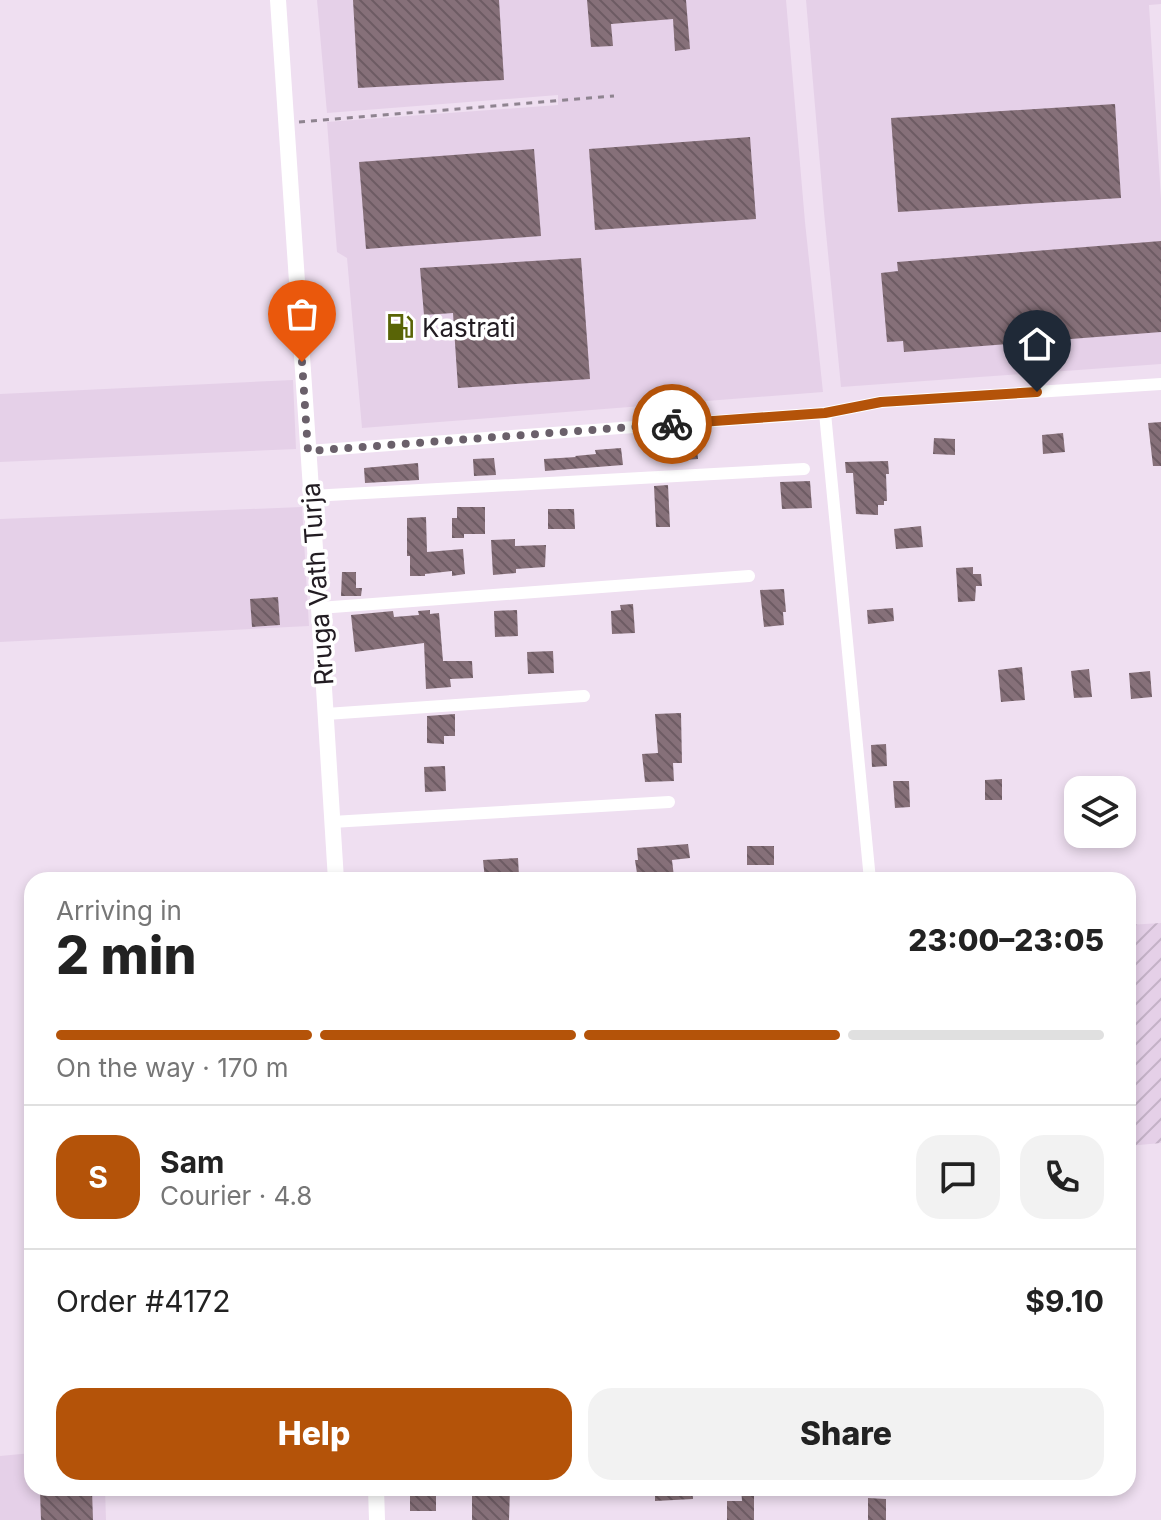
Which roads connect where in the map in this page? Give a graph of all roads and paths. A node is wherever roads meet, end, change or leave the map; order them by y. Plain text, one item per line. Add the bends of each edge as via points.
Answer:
1 (278, 0) edge
2 (614, 96) dead end
3 (286, 124) junction
4 (1161, 384) edge
5 (825, 413) junction
6 (308, 451) junction
7 (804, 469) dead end
8 (311, 496) junction
9 (749, 576) dead end
10 (319, 608) junction
11 (584, 696) dead end
12 (326, 714) junction
13 (669, 802) dead end
14 (332, 822) junction
15 (335, 872) edge
16 (869, 872) edge
17 (376, 1496) edge
18 (377, 1520) edge

1 - 3 street, Rruga Vath Turja
2 - 3 path
3 - 6 street, Rruga Vath Turja
4 - 5 street via 881,402
5 - 6 street
5 - 16 street
6 - 8 street, Rruga Vath Turja
7 - 8 street
8 - 10 street, Rruga Vath Turja
9 - 10 street
10 - 12 street, Rruga Vath Turja
11 - 12 street
12 - 14 street, Rruga Vath Turja
13 - 14 street
14 - 15 street, Rruga Vath Turja
17 - 18 street

